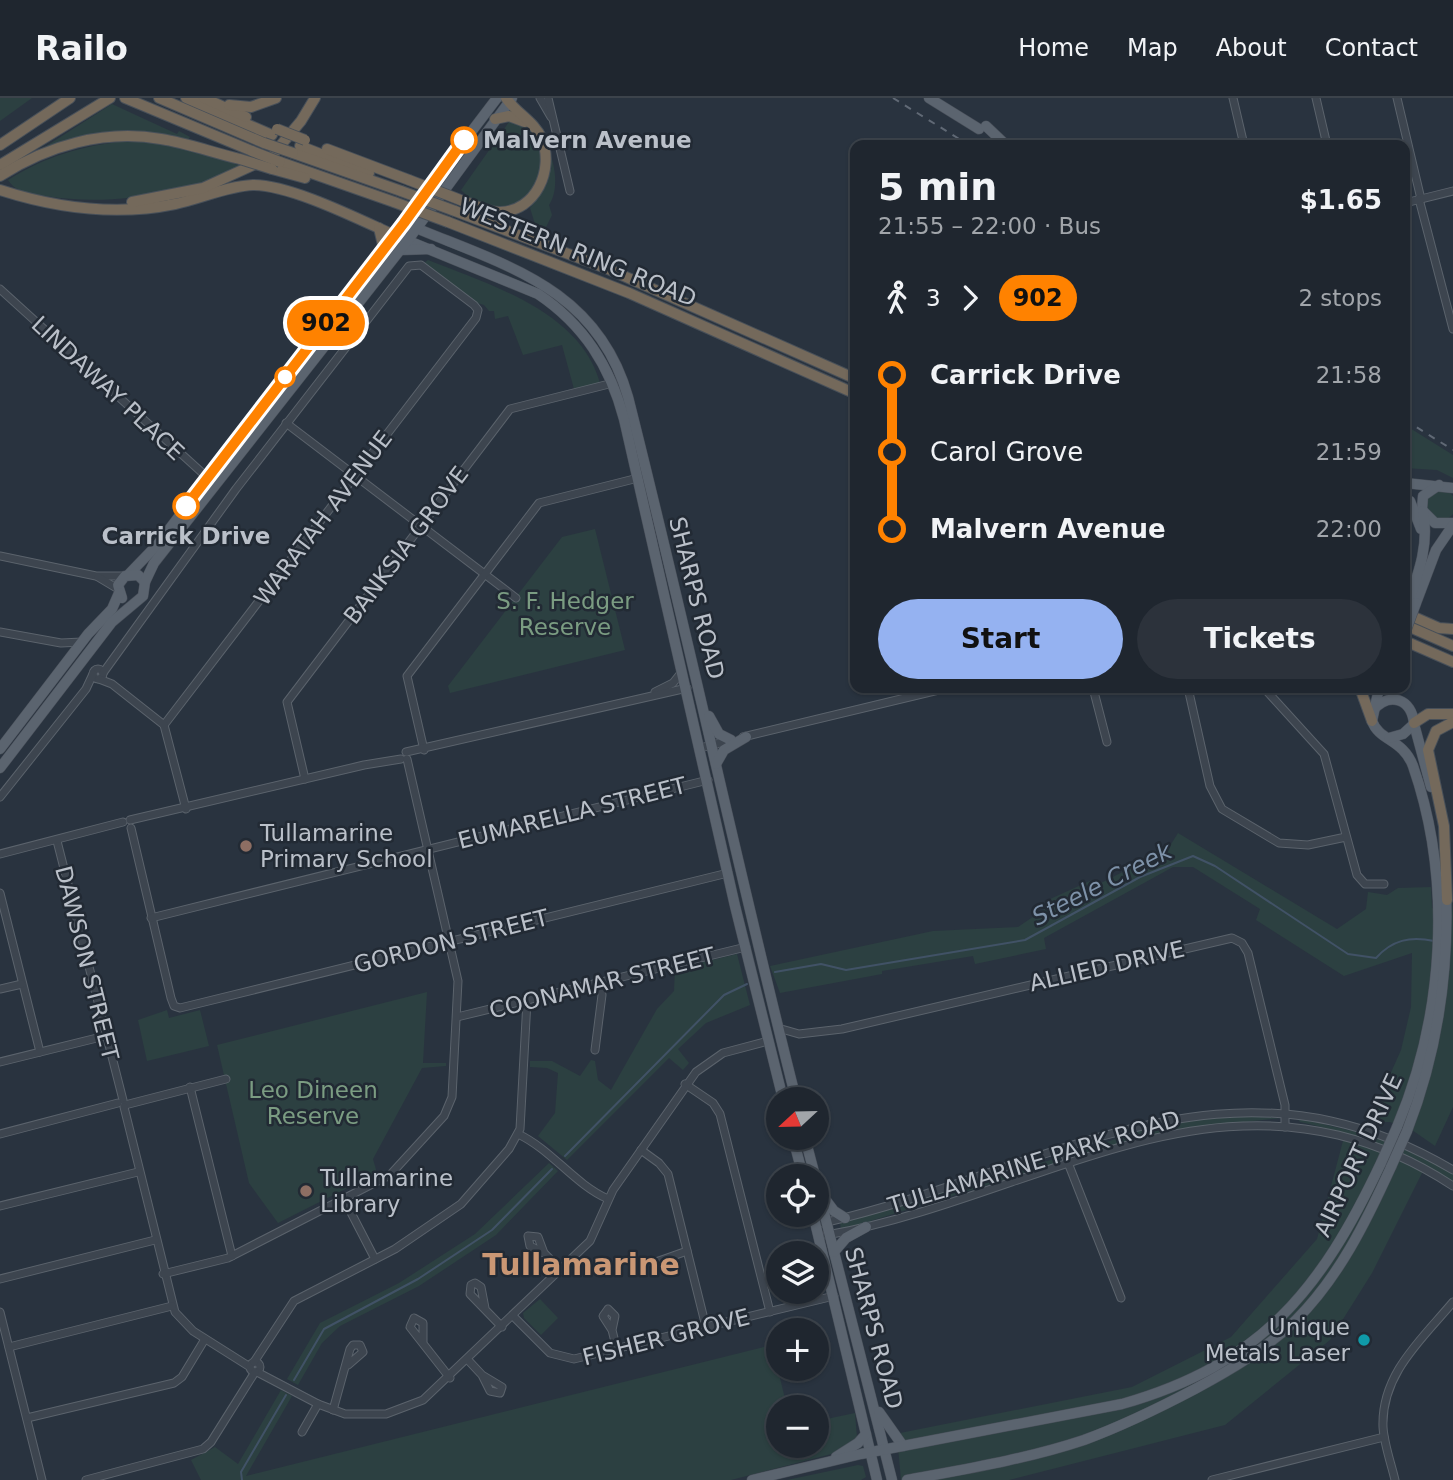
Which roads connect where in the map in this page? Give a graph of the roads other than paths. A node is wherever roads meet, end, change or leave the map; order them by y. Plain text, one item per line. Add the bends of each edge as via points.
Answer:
1 (70, 98) edge
2 (99, 98) edge
3 (110, 98) edge
4 (125, 98) edge
5 (159, 98) edge
6 (186, 98) edge
7 (204, 98) edge
8 (210, 98) edge
9 (276, 98) edge
10 (315, 98) edge
11 (497, 98) edge
12 (540, 98) edge
13 (548, 98) edge
14 (929, 98) edge
15 (1233, 98) edge
16 (1316, 98) edge
17 (1397, 98) edge
18 (509, 99) edge
19 (551, 117) junction
20 (495, 119) junction
21 (531, 124) junction
22 (271, 136) junction
23 (998, 140) edge
24 (1243, 140) edge
25 (1326, 140) edge
26 (1407, 140) edge
27 (0, 145) edge
28 (299, 147) junction
29 (1410, 153) edge
30 (0, 165) edge
31 (276, 165) junction
32 (0, 176) edge
33 (405, 186) junction
34 (0, 190) edge
35 (570, 191) dead end
36 (1453, 191) edge
37 (36, 199) junction
38 (1421, 199) junction
39 (1410, 202) edge
40 (459, 206) junction
41 (430, 212) junction
42 (404, 223) junction
43 (379, 228) junction
44 (417, 228) junction
45 (394, 235) junction
46 (437, 237) junction
47 (408, 240) junction
48 (431, 248) junction
49 (384, 249) junction
50 (401, 250) junction
51 (0, 289) edge
52 (566, 300) junction
53 (558, 308) junction
54 (1453, 329) edge
55 (296, 363) junction
56 (305, 370) junction
57 (850, 376) edge
58 (613, 383) junction
59 (850, 391) edge
60 (286, 423) junction
61 (245, 447) junction
62 (239, 456) junction
63 (256, 463) junction
64 (355, 476) junction
65 (207, 478) junction
66 (638, 478) junction
67 (1410, 482) edge
68 (216, 485) junction
69 (1439, 485) junction
70 (1453, 488) edge
71 (1410, 502) edge
72 (1410, 507) edge
73 (1423, 511) junction
74 (1453, 524) edge
75 (421, 526) junction
76 (0, 556) edge
77 (1423, 558) junction
78 (127, 575) junction
79 (485, 575) junction
80 (96, 576) junction
81 (145, 582) junction
82 (118, 591) junction
83 (516, 598) dead end
84 (136, 601) junction
85 (1413, 602) junction
86 (1410, 606) edge
87 (1410, 614) edge
88 (1410, 614) edge
89 (1410, 627) edge
90 (1453, 629) edge
91 (0, 632) edge
92 (82, 642) junction
93 (61, 643) junction
94 (1410, 643) edge
95 (1453, 646) edge
96 (89, 652) junction
97 (70, 658) junction
98 (693, 658) junction
99 (682, 662) junction
100 (1453, 662) edge
101 (77, 668) junction
102 (98, 674) junction
103 (687, 687) junction
104 (700, 692) junction
105 (926, 693) edge
106 (1094, 693) edge
107 (1189, 693) edge
108 (1269, 693) edge
109 (1362, 693) edge
110 (1378, 693) edge
111 (1400, 693) edge
112 (651, 694) junction
113 (1406, 703) junction
114 (1453, 714) edge
115 (1372, 715) junction
116 (33, 716) junction
117 (1453, 722) edge
118 (1414, 723) junction
119 (164, 725) junction
120 (746, 737) junction
121 (1388, 737) junction
122 (731, 740) junction
123 (1107, 742) dead end
124 (706, 747) junction
125 (0, 749) edge
126 (423, 750) junction
127 (404, 757) junction
128 (716, 765) junction
129 (0, 768) edge
130 (305, 779) junction
131 (708, 780) junction
132 (0, 797) edge
133 (186, 808) junction
134 (128, 825) junction
135 (1346, 837) junction
136 (57, 841) junction
137 (427, 849) junction
138 (0, 854) edge
139 (728, 873) junction
140 (1384, 884) dead end
141 (0, 893) edge
142 (747, 903) junction
143 (735, 906) junction
144 (1444, 906) junction
145 (3, 917) edge
146 (151, 918) junction
147 (449, 942) junction
148 (746, 947) junction
149 (600, 983) junction
150 (22, 984) junction
151 (0, 989) edge
152 (527, 1001) junction
153 (774, 1015) junction
154 (457, 1017) junction
155 (778, 1028) junction
156 (799, 1034) junction
157 (105, 1037) junction
158 (768, 1041) junction
159 (783, 1048) junction
160 (595, 1050) dead end
161 (40, 1052) junction
162 (0, 1062) edge
163 (226, 1079) dead end
164 (685, 1084) junction
165 (190, 1087) junction
166 (780, 1087) edge
167 (793, 1087) edge
168 (121, 1104) junction
169 (1286, 1113) junction
170 (1285, 1127) junction
171 (0, 1134) edge
172 (518, 1134) junction
173 (640, 1150) junction
174 (1063, 1150) junction
175 (1068, 1163) junction
176 (1386, 1165) junction
177 (1453, 1170) edge
178 (138, 1172) junction
179 (1453, 1186) edge
180 (344, 1199) junction
181 (608, 1199) junction
182 (829, 1204) edge
183 (0, 1206) edge
184 (845, 1218) junction
185 (829, 1223) edge
186 (829, 1226) edge
187 (821, 1227) edge
188 (822, 1227) edge
189 (866, 1227) junction
190 (155, 1240) junction
191 (687, 1251) junction
192 (834, 1252) junction
193 (544, 1253) dead end
194 (232, 1256) junction
195 (375, 1259) junction
196 (653, 1263) dead end
197 (561, 1270) junction
198 (163, 1274) junction
199 (0, 1279) edge
200 (834, 1296) junction
201 (1121, 1298) dead end
202 (1453, 1302) edge
203 (172, 1306) junction
204 (485, 1308) dead end
205 (770, 1312) junction
206 (0, 1313) edge
207 (513, 1316) junction
208 (502, 1327) junction
209 (706, 1327) junction
210 (612, 1330) dead end
211 (205, 1339) junction
212 (423, 1342) dead end
213 (9, 1347) junction
214 (617, 1350) junction
215 (468, 1360) junction
216 (348, 1365) dead end
217 (255, 1367) junction
218 (482, 1375) dead end
219 (450, 1378) junction
220 (873, 1401) junction
221 (318, 1404) junction
222 (333, 1410) junction
223 (27, 1418) junction
224 (302, 1432) dead end
225 (866, 1434) junction
226 (1384, 1437) junction
227 (903, 1446) junction
228 (885, 1449) junction
229 (870, 1452) junction
230 (827, 1462) junction
231 (940, 1474) junction
232 (42, 1480) edge
233 (86, 1480) edge
234 (751, 1480) edge
235 (877, 1480) edge
236 (892, 1480) edge
237 (907, 1480) edge
238 (926, 1480) edge
239 (1212, 1480) edge
240 (1395, 1480) edge

1 - 27 highway
2 - 30 highway
3 - 30 highway
4 - 31 highway, bridge
5 - 22 highway, WESTERN RING ROAD
6 - 22 highway
7 - 22 highway
8 - 9 highway via 251,107
10 - 37 highway via 272,154 216,184 123,204
11 - 42 main road
12 - 19 street
13 - 19 street
14 - 23 main road
15 - 24 street
16 - 25 street
17 - 26 street
18 - 20 main road
18 - 21 highway
19 - 35 street
20 - 21 highway via 509,116
20 - 41 main road
21 - 40 highway via 541,138 546,163 534,194 522,205 502,212
22 - 28 highway, WESTERN RING ROAD, bridge
22 - 28 highway, bridge
28 - 33 highway, WESTERN RING ROAD
28 - 33 highway
29 - 38 street
31 - 32 highway, bridge via 162,139 109,137 51,150
31 - 59 highway, WESTERN RING ROAD, bridge via 394,202 629,293
33 - 40 highway, WESTERN RING ROAD, bridge
34 - 37 highway
36 - 38 street
37 - 43 highway via 68,206 129,209 180,203 241,186 266,186
38 - 39 street
38 - 54 street
40 - 57 highway, WESTERN RING ROAD
41 - 44 main road
41 - 46 main road
42 - 44 main road, SHARPS ROAD
42 - 45 main road
43 - 45 highway
43 - 49 highway
44 - 46 main road, SHARPS ROAD
44 - 47 main road
45 - 47 main road, SHARPS ROAD
45 - 49 main road
46 - 52 main road, SHARPS ROAD via 526,274
47 - 48 main road, SHARPS ROAD
47 - 50 main road
48 - 50 main road
48 - 53 main road, SHARPS ROAD via 521,285
49 - 55 main road
50 - 56 main road
51 - 65 street, LINDAWAY PLACE
52 - 53 main road
52 - 98 main road, SHARPS ROAD via 604,342 623,379
53 - 58 main road, SHARPS ROAD via 594,348
55 - 56 main road
55 - 65 main road
56 - 61 main road
58 - 66 main road, SHARPS ROAD
58 - 75 street, BANKSIA GROVE via 510,409
60 - 63 street
60 - 64 street
60 - 64 street, WARATAH AVENUE via 413,264 421,265 478,310 476,317
61 - 62 main road
61 - 63 street
62 - 63 street
62 - 68 main road
63 - 102 street
64 - 75 street
64 - 119 street, WARATAH AVENUE
65 - 68 street, LINDAWAY PLACE
65 - 78 main road via 145,560
66 - 79 street via 539,503
66 - 99 main road, SHARPS ROAD
67 - 69 main road
68 - 81 main road via 154,563
69 - 70 main road
69 - 73 main road via 1425,493
71 - 73 main road
72 - 77 main road via 1422,533
73 - 74 main road via 1435,523
73 - 77 main road via 1427,532
74 - 85 main road
75 - 79 street
75 - 130 street, BANKSIA GROVE via 287,702
76 - 80 street
77 - 85 main road
78 - 80 street
78 - 81 main road via 138,575
78 - 82 main road
79 - 83 street
79 - 126 street via 407,677
80 - 82 street
81 - 84 main road via 145,592
82 - 84 main road via 124,599
82 - 92 main road via 112,609
84 - 96 main road
85 - 86 main road
85 - 87 main road, bridge
88 - 90 highway via 1439,628
89 - 95 highway
91 - 93 street
92 - 93 street
92 - 97 main road
93 - 97 street
94 - 100 highway
96 - 101 main road
96 - 102 street
97 - 116 main road
98 - 103 main road
98 - 104 main road, SHARPS ROAD
99 - 103 main road, SHARPS ROAD
99 - 112 street via 679,678
101 - 102 street
101 - 116 main road
102 - 119 street
102 - 132 street
103 - 112 street
103 - 124 main road, SHARPS ROAD
104 - 122 main road via 719,734
104 - 124 main road, SHARPS ROAD
105 - 120 street
106 - 123 street
107 - 135 street via 1210,786 1222,809 1279,844 1308,845
108 - 135 street via 1324,754
109 - 115 highway
110 - 115 main road
111 - 113 main road
112 - 126 street
113 - 115 main road via 1389,700
113 - 118 main road
114 - 118 highway via 1428,714
115 - 121 main road via 1378,733
116 - 125 main road
116 - 129 main road
117 - 144 highway via 1436,732 1428,750 1444,826
118 - 121 main road via 1399,736
118 - 144 main road, AIRPORT DRIVE via 1440,828
119 - 133 street
120 - 122 street
120 - 128 main road via 724,750
121 - 144 main road, AIRPORT DRIVE via 1405,751 1415,771
122 - 124 street
124 - 128 main road, SHARPS ROAD
124 - 131 main road, SHARPS ROAD
126 - 127 street
127 - 130 street
127 - 137 street
128 - 142 main road, SHARPS ROAD
130 - 133 street
131 - 137 street, EUMARELLA STREET
131 - 139 main road, SHARPS ROAD
133 - 134 street
134 - 136 street
134 - 146 street
135 - 140 street via 1357,875 1365,884
136 - 138 street
136 - 157 street, DAWSON STREET
137 - 146 street, EUMARELLA STREET
137 - 147 street
139 - 143 main road, SHARPS ROAD
139 - 147 street, GORDON STREET
141 - 145 street
142 - 143 main road
142 - 153 main road, SHARPS ROAD
143 - 148 main road, SHARPS ROAD
144 - 176 main road, AIRPORT DRIVE, bridge via 1432,1048
145 - 150 street
146 - 147 street, GORDON STREET via 174,1006 183,1008
147 - 154 street via 459,986
148 - 149 street, COONAMAR STREET
148 - 158 main road, SHARPS ROAD
149 - 152 street, COONAMAR STREET
149 - 160 street
150 - 151 street
150 - 161 street
152 - 154 street, COONAMAR STREET
152 - 172 street
153 - 155 main road, SHARPS ROAD
153 - 158 main road
154 - 180 street via 452,1097 444,1116 395,1172
155 - 156 street, ALLIED DRIVE
155 - 159 main road, SHARPS ROAD
156 - 159 street
156 - 169 street, ALLIED DRIVE via 842,1029 1232,938 1248,953
157 - 161 street
157 - 168 street, DAWSON STREET
158 - 164 street, DAWSON STREET via 723,1053
158 - 166 main road, SHARPS ROAD
159 - 167 main road, SHARPS ROAD
161 - 162 street
163 - 165 street
164 - 173 street, DAWSON STREET
164 - 205 street via 713,1103 720,1114
165 - 168 street
165 - 194 street
168 - 171 street
168 - 178 street, DAWSON STREET
169 - 170 street
169 - 174 street, TULLAMARINE PARK ROAD via 1227,1111 1173,1117
169 - 177 street, TULLAMARINE PARK ROAD via 1370,1130
170 - 175 street, TULLAMARINE PARK ROAD via 1229,1125 1184,1130
170 - 179 street, TULLAMARINE PARK ROAD via 1353,1140 1399,1157
172 - 181 street
172 - 195 street via 461,1204
173 - 181 street, DAWSON STREET
173 - 191 street via 668,1174
174 - 175 street
174 - 184 street, TULLAMARINE PARK ROAD
175 - 189 street, TULLAMARINE PARK ROAD
175 - 201 street
176 - 227 main road, AIRPORT DRIVE via 1313,1283 1277,1323 1227,1360 1160,1392 1122,1404
176 - 231 main road, AIRPORT DRIVE via 1351,1248 1331,1278 1297,1319 1251,1357 1121,1426 1063,1446
178 - 183 street
178 - 190 street, DAWSON STREET
180 - 194 street
180 - 195 street
181 - 197 street, DAWSON STREET via 590,1241
182 - 184 main road
184 - 185 street, TULLAMARINE PARK ROAD
186 - 189 street, TULLAMARINE PARK ROAD
187 - 200 main road, SHARPS ROAD
188 - 192 main road, SHARPS ROAD
189 - 192 main road via 846,1238
190 - 198 street, DAWSON STREET
190 - 199 street
191 - 196 street
191 - 209 street
192 - 220 main road, SHARPS ROAD
193 - 197 street
194 - 198 street
195 - 217 street via 294,1301
197 - 207 street, DAWSON STREET
198 - 203 street, DAWSON STREET
200 - 205 street, FISHER GROVE
200 - 225 main road, SHARPS ROAD
202 - 226 street via 1387,1388
203 - 211 street, DAWSON STREET via 183,1322
203 - 213 street
204 - 208 street
205 - 209 street, FISHER GROVE
206 - 213 street
207 - 208 street, DAWSON STREET
207 - 214 street, FISHER GROVE via 556,1356 582,1359
208 - 215 street, DAWSON STREET
209 - 214 street, FISHER GROVE
210 - 214 street
211 - 217 street, DAWSON STREET
211 - 223 street via 183,1377 174,1383
212 - 219 street
213 - 223 street
215 - 218 street
215 - 219 street, DAWSON STREET
216 - 222 street
217 - 221 street, DAWSON STREET
217 - 233 street via 203,1449
219 - 222 street, DAWSON STREET via 431,1395 400,1411 368,1416
220 - 227 main road
220 - 228 main road, SHARPS ROAD
221 - 222 street, DAWSON STREET
221 - 224 street
223 - 232 street
225 - 229 main road, SHARPS ROAD
225 - 230 main road
226 - 239 street
226 - 240 street
227 - 228 main road, AIRPORT DRIVE
228 - 229 main road, AIRPORT DRIVE
228 - 236 main road, SHARPS ROAD
229 - 230 main road, AIRPORT DRIVE
229 - 235 main road, SHARPS ROAD
230 - 234 main road, AIRPORT DRIVE
231 - 237 main road, AIRPORT DRIVE
231 - 238 main road

